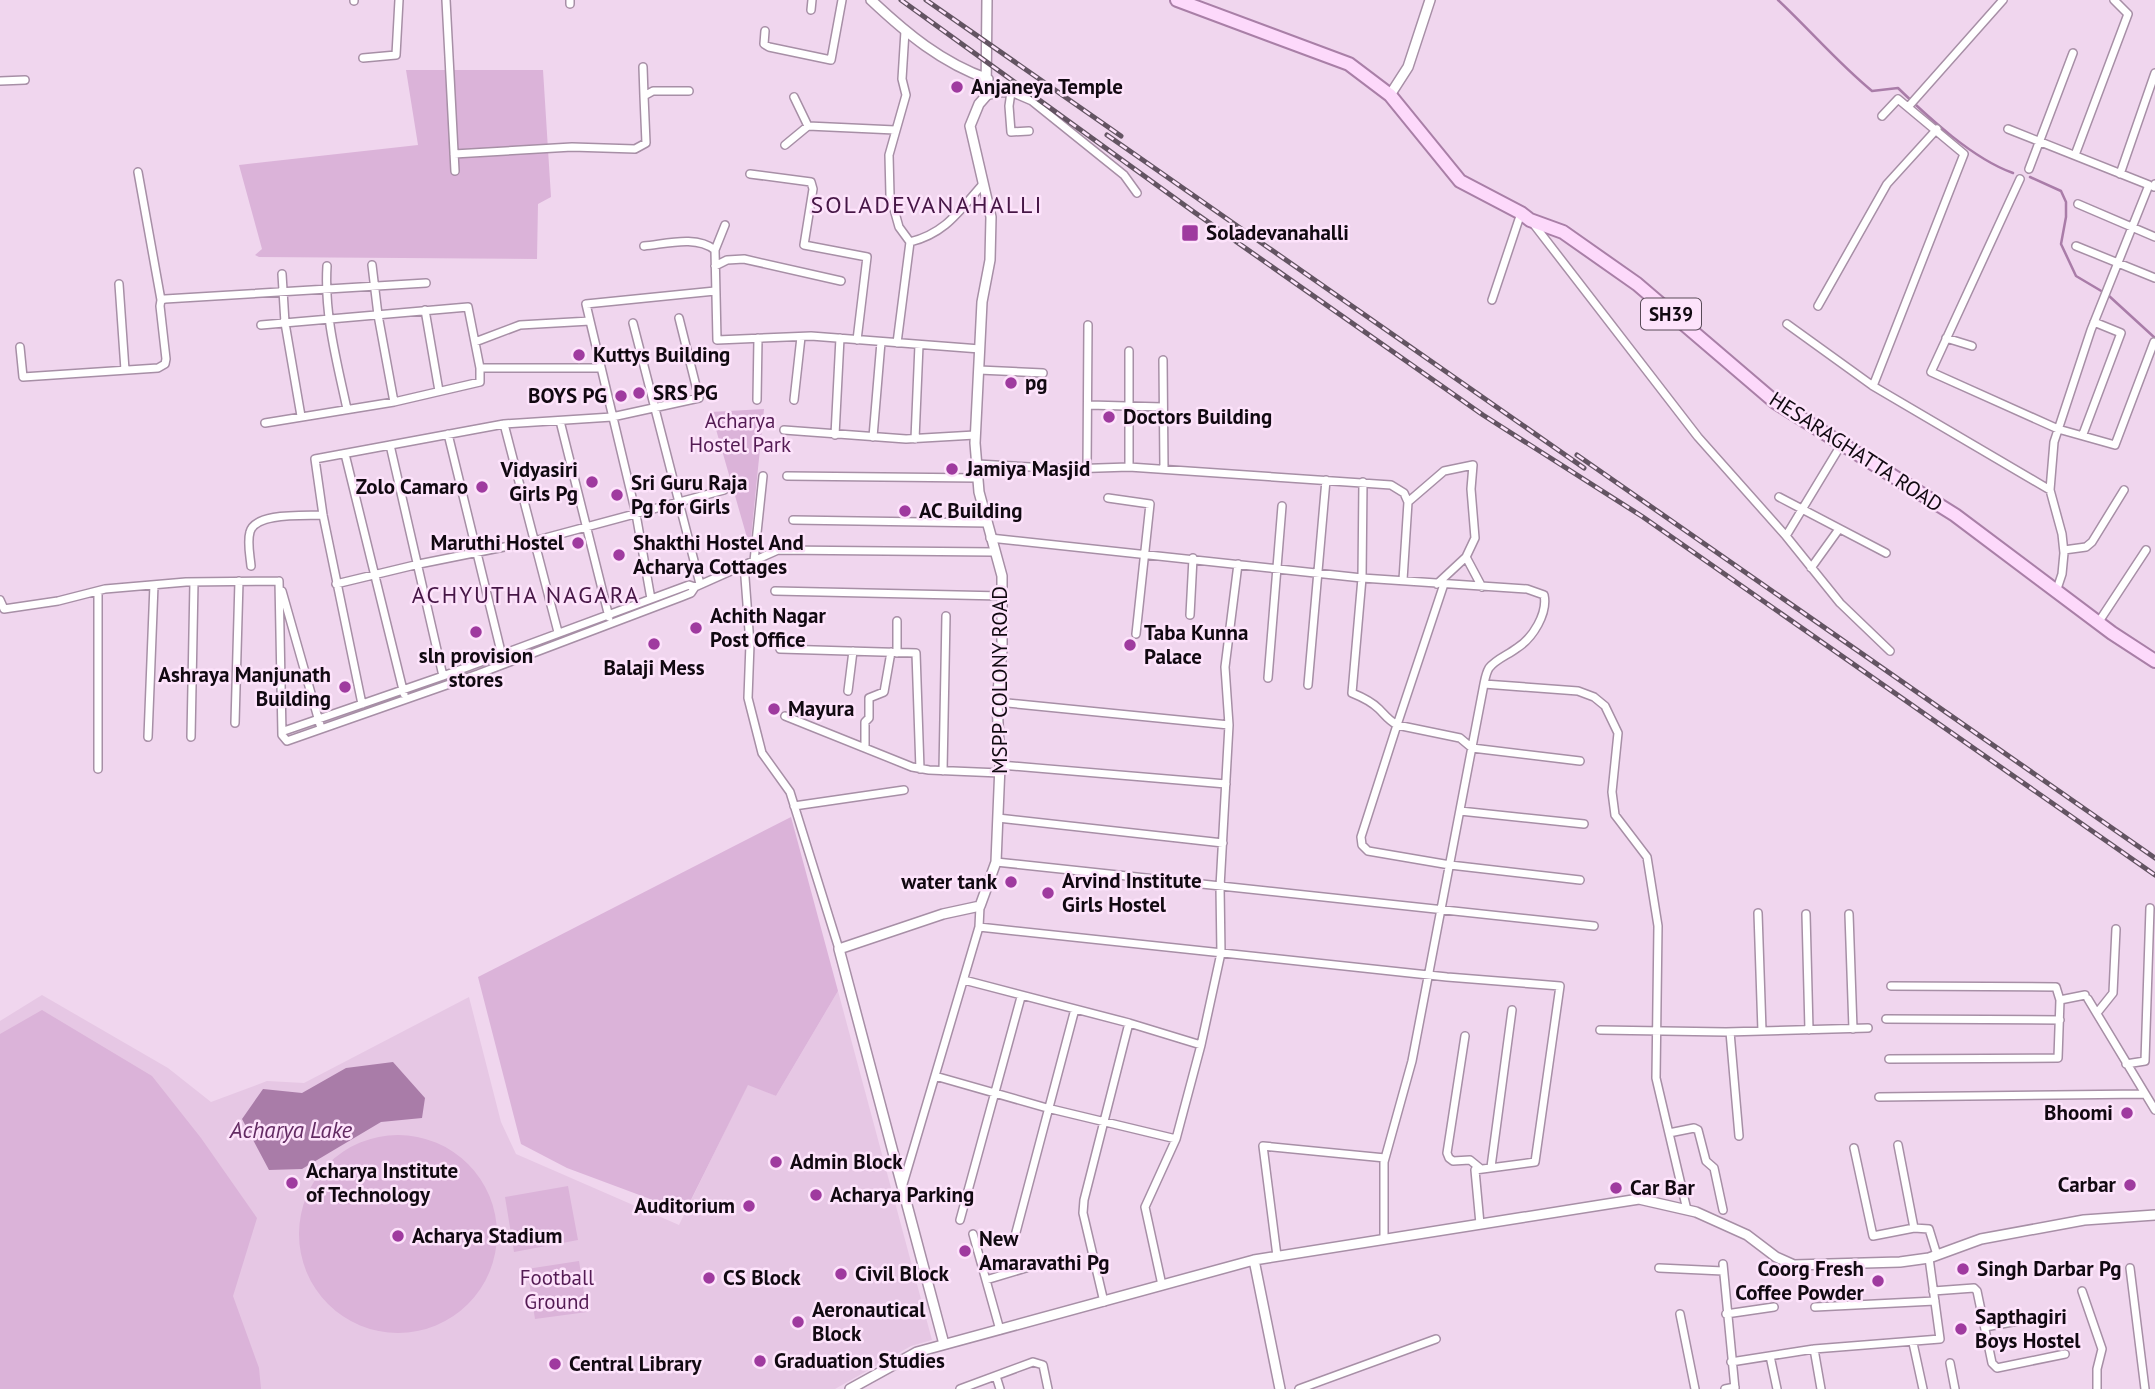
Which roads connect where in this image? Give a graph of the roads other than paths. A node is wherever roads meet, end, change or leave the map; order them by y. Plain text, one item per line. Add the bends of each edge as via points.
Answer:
1 (400, 0) edge
2 (446, 0) edge
3 (812, 0) edge
4 (842, 0) edge
5 (871, 0) edge
6 (987, 0) edge
7 (1177, 0) edge
8 (1430, 0) edge
9 (2003, 0) edge
10 (2114, 0) edge
11 (811, 10) dead end
12 (765, 31) dead end
13 (905, 31) junction
14 (2073, 53) dead end
15 (363, 58) dead end
16 (643, 67) dead end
17 (2155, 73) edge
18 (988, 79) junction
19 (25, 80) dead end
20 (0, 81) edge
21 (689, 91) dead end
22 (1011, 92) junction
23 (1390, 95) junction
24 (644, 96) junction
25 (986, 96) junction
26 (794, 97) dead end
27 (1909, 106) junction
28 (1882, 116) dead end
29 (808, 125) junction
30 (2008, 129) dead end
31 (895, 130) junction
32 (1937, 130) junction
33 (1029, 131) dead end
34 (2041, 142) junction
35 (785, 145) dead end
36 (454, 154) junction
37 (2076, 155) junction
38 (2029, 169) dead end
39 (455, 171) dead end
40 (138, 172) dead end
41 (750, 174) dead end
42 (2120, 174) junction
43 (2020, 178) dead end
44 (983, 184) junction
45 (2153, 186) edge
46 (1137, 193) dead end
47 (2078, 204) dead end
48 (1526, 216) junction
49 (725, 225) dead end
50 (2132, 227) junction
51 (2155, 237) edge
52 (910, 242) junction
53 (644, 246) dead end
54 (2076, 246) dead end
55 (715, 250) junction
56 (2118, 262) junction
57 (372, 265) dead end
58 (327, 266) dead end
59 (715, 266) junction
60 (282, 274) dead end
61 (2155, 278) edge
62 (841, 281) dead end
63 (426, 283) dead end
64 (119, 284) dead end
65 (374, 287) junction
66 (326, 289) junction
67 (715, 291) junction
68 (283, 292) junction
69 (161, 300) junction
70 (1492, 300) dead end
71 (1818, 306) dead end
72 (425, 310) junction
73 (377, 316) junction
74 (679, 318) dead end
75 (329, 321) junction
76 (590, 321) junction
77 (2094, 322) junction
78 (285, 323) junction
79 (632, 323) dead end
80 (1787, 324) dead end
81 (261, 325) dead end
82 (1088, 325) dead end
83 (801, 337) junction
84 (758, 338) junction
85 (840, 338) junction
86 (1947, 338) junction
87 (857, 340) junction
88 (475, 342) junction
89 (881, 342) junction
90 (2154, 342) edge
91 (897, 343) junction
92 (919, 345) junction
93 (1972, 346) dead end
94 (20, 347) dead end
95 (980, 349) junction
96 (1129, 351) dead end
97 (1163, 360) dead end
98 (480, 368) junction
99 (601, 368) junction
100 (125, 370) junction
101 (979, 370) junction
102 (1043, 373) dead end
103 (1873, 386) junction
104 (439, 391) junction
105 (757, 400) dead end
106 (794, 400) dead end
107 (394, 402) junction
108 (1089, 405) junction
109 (1129, 405) junction
110 (1163, 407) junction
111 (347, 409) junction
112 (655, 409) junction
113 (302, 416) junction
114 (612, 418) junction
115 (560, 421) junction
116 (265, 423) dead end
117 (504, 424) junction
118 (2058, 429) junction
119 (784, 430) dead end
120 (448, 434) junction
121 (2083, 434) junction
122 (835, 435) junction
123 (975, 435) junction
124 (873, 437) junction
125 (915, 439) junction
126 (390, 445) junction
127 (1841, 446) junction
128 (345, 454) junction
129 (977, 464) junction
130 (1129, 467) junction
131 (1087, 468) junction
132 (1164, 470) junction
133 (763, 476) dead end
134 (787, 476) dead end
135 (978, 478) junction
136 (1326, 480) junction
137 (1363, 482) junction
138 (724, 490) dead end
139 (2050, 490) junction
140 (2123, 490) dead end
141 (1779, 497) dead end
142 (1108, 498) dead end
143 (1408, 502) junction
144 (679, 503) junction
145 (1282, 506) dead end
146 (1802, 510) junction
147 (636, 514) junction
148 (323, 515) junction
149 (793, 520) dead end
150 (988, 523) junction
151 (587, 527) junction
152 (1839, 529) junction
153 (1786, 536) junction
154 (990, 538) junction
155 (534, 541) junction
156 (2064, 550) junction
157 (2146, 550) dead end
158 (476, 552) junction
159 (994, 552) junction
160 (1145, 553) junction
161 (1886, 553) dead end
162 (1466, 557) junction
163 (1193, 558) junction
164 (754, 561) junction
165 (419, 564) junction
166 (744, 564) junction
167 (1238, 564) junction
168 (251, 566) dead end
169 (1278, 567) junction
170 (1811, 568) junction
171 (1317, 572) junction
172 (375, 576) junction
173 (1362, 578) junction
174 (1403, 580) junction
175 (279, 581) junction
176 (194, 582) junction
177 (239, 582) junction
178 (336, 584) junction
179 (1441, 584) junction
180 (153, 585) junction
181 (697, 585) junction
182 (1482, 587) junction
183 (98, 591) junction
184 (775, 591) dead end
185 (2056, 592) junction
186 (1002, 596) junction
187 (650, 599) junction
188 (0, 600) edge
189 (2, 609) edge
190 (608, 614) junction
191 (1190, 615) dead end
192 (946, 616) dead end
193 (897, 621) dead end
194 (611, 623) junction
195 (2098, 623) junction
196 (558, 632) junction
197 (1136, 634) dead end
198 (780, 649) dead end
199 (853, 651) junction
200 (1891, 651) dead end
201 (894, 652) junction
202 (500, 653) junction
203 (2154, 660) edge
204 (504, 664) junction
205 (443, 676) junction
206 (1268, 678) dead end
207 (1484, 684) junction
208 (1308, 685) dead end
209 (403, 690) junction
210 (848, 691) dead end
211 (405, 699) junction
212 (998, 702) junction
213 (362, 704) junction
214 (785, 716) dead end
215 (318, 720) junction
216 (234, 723) dead end
217 (1229, 725) junction
218 (1397, 725) junction
219 (323, 729) junction
220 (284, 732) junction
221 (148, 737) dead end
222 (191, 737) dead end
223 (865, 748) junction
224 (1472, 748) junction
225 (1580, 761) dead end
226 (98, 769) dead end
227 (919, 769) junction
228 (1000, 769) junction
229 (943, 771) junction
230 (1226, 784) junction
231 (904, 790) dead end
232 (794, 806) junction
233 (1460, 811) junction
234 (998, 818) junction
235 (1584, 824) dead end
236 (1223, 843) junction
237 (996, 862) junction
238 (1450, 865) junction
239 (1580, 880) dead end
240 (1220, 887) junction
241 (980, 906) junction
242 (2150, 908) dead end
243 (1442, 910) junction
244 (1758, 913) dead end
245 (1806, 914) dead end
246 (1849, 914) dead end
247 (1594, 926) dead end
248 (979, 927) junction
249 (2116, 929) dead end
250 (839, 948) junction
251 (1222, 953) junction
252 (1428, 975) junction
253 (964, 980) junction
254 (1891, 986) dead end
255 (1021, 996) junction
256 (2060, 1000) junction
257 (1075, 1009) junction
258 (1511, 1010) dead end
259 (2096, 1013) junction
260 (1886, 1019) dead end
261 (2060, 1020) junction
262 (1129, 1023) junction
263 (1868, 1028) dead end
264 (1853, 1029) junction
265 (1600, 1030) dead end
266 (1656, 1030) junction
267 (1809, 1030) junction
268 (1762, 1031) junction
269 (1730, 1032) junction
270 (1465, 1036) dead end
271 (1201, 1045) junction
272 (1889, 1059) dead end
273 (2155, 1060) edge
274 (2145, 1061) junction
275 (2126, 1065) junction
276 (935, 1076) junction
277 (995, 1092) junction
278 (2144, 1094) junction
279 (1879, 1097) dead end
280 (1047, 1108) junction
281 (2155, 1110) edge
282 (1105, 1122) junction
283 (1669, 1133) junction
284 (1739, 1136) dead end
285 (1176, 1139) junction
286 (1898, 1145) dead end
287 (1854, 1147) dead end
288 (1385, 1157) junction
289 (1492, 1167) junction
290 (1481, 1168) junction
291 (901, 1188) junction
292 (1687, 1210) junction
293 (1723, 1210) dead end
294 (2155, 1215) edge
295 (960, 1220) dead end
296 (1480, 1224) junction
297 (1914, 1228) junction
298 (973, 1234) dead end
299 (1015, 1236) dead end
300 (1384, 1239) junction
301 (1278, 1256) junction
302 (1933, 1256) junction
303 (1254, 1260) junction
304 (1063, 1262) dead end
305 (1659, 1268) dead end
306 (2130, 1268) dead end
307 (986, 1280) junction
308 (1162, 1285) junction
309 (1933, 1291) junction
310 (2082, 1291) dead end
311 (1104, 1301) junction
312 (1934, 1301) junction
313 (1774, 1307) dead end
314 (1815, 1307) dead end
315 (1681, 1314) dead end
316 (1726, 1314) junction
317 (2035, 1318) dead end
318 (1985, 1327) junction
319 (1000, 1330) junction
320 (1436, 1339) dead end
321 (1913, 1343) junction
322 (944, 1344) junction
323 (1814, 1349) junction
324 (2065, 1354) dead end
325 (1770, 1356) junction
326 (1731, 1362) junction
327 (1950, 1363) dead end
328 (996, 1376) junction
329 (1735, 1388) edge
330 (850, 1389) edge
331 (960, 1389) edge
332 (1000, 1389) edge
333 (1048, 1389) edge
334 (1280, 1389) edge
335 (1298, 1389) edge
336 (1695, 1389) edge
337 (1725, 1389) edge
338 (1777, 1389) edge
339 (1821, 1389) edge
340 (1917, 1389) edge
341 (1922, 1389) edge
342 (1955, 1389) edge
343 (2098, 1389) edge
344 (2145, 1389) edge

1 - 15 street via 396,55
2 - 36 street
3 - 11 street
4 - 12 street via 831,60 769,47 764,44
5 - 13 street
6 - 18 street, MSPP COLONY ROAD
7 - 23 main road, HESARAGHATTA ROAD / SH39 via 1349,64
8 - 23 street via 1408,67
9 - 27 street
10 - 37 street via 2128,14
13 - 18 street via 939,57
13 - 31 street via 902,79 906,95
14 - 34 street
16 - 24 street
17 - 42 street
18 - 25 street, MSPP COLONY ROAD
19 - 20 street
21 - 24 street via 653,91
22 - 25 street
22 - 33 street via 1011,132
22 - 46 street via 1032,101 1124,175
23 - 48 main road, HESARAGHATTA ROAD / SH39 via 1460,181
24 - 36 street via 646,143 635,149 572,147
25 - 44 street, MSPP COLONY ROAD via 970,126
26 - 29 street
27 - 28 street via 1898,99
27 - 32 street
29 - 31 street
29 - 35 street
30 - 34 street
31 - 52 street via 889,155 890,195 899,227
32 - 71 street via 1887,184
32 - 103 street via 1964,155
34 - 37 street
34 - 38 street
36 - 39 street
37 - 42 street
40 - 69 street
41 - 87 street via 811,182 804,245 867,257
42 - 45 street
43 - 86 street
44 - 52 street via 941,230
44 - 95 street, MSPP COLONY ROAD via 991,217
45 - 50 street
47 - 50 street
48 - 70 street
48 - 127 main road, HESARAGHATTA ROAD / SH39 via 1563,232 1637,284 1775,402
48 - 153 street via 1698,437
49 - 55 street
50 - 51 street
50 - 56 street
52 - 91 street
53 - 55 street via 692,242
54 - 56 street
55 - 59 street
56 - 61 street
56 - 77 street
57 - 65 street
58 - 66 street
59 - 62 street via 744,259
59 - 67 street
60 - 68 street
63 - 65 street
64 - 100 street
65 - 66 street
65 - 73 street
66 - 68 street
66 - 75 street
67 - 76 street via 586,304
67 - 84 street via 717,340
68 - 69 street
68 - 78 street
69 - 100 street via 165,364
72 - 73 street
72 - 88 street via 468,307
72 - 104 street
73 - 75 street
73 - 107 street
74 - 112 street via 699,398
75 - 78 street
75 - 111 street
76 - 88 street via 520,325
76 - 99 street
77 - 118 street
77 - 121 street via 2121,333
78 - 81 street
78 - 113 street
79 - 112 street
80 - 103 street
82 - 108 street
83 - 84 street
83 - 85 street
83 - 106 street
84 - 105 street
85 - 87 street
85 - 122 street
86 - 93 street
86 - 118 street via 1931,372
87 - 89 street
88 - 98 street
89 - 91 street
89 - 124 street
90 - 121 street via 2115,445
91 - 92 street
92 - 95 street
92 - 125 street
94 - 100 street via 23,377
95 - 101 street, MSPP COLONY ROAD
96 - 109 street
97 - 110 street
98 - 99 street
98 - 104 street via 480,382
99 - 114 street
101 - 102 street
101 - 123 street, MSPP COLONY ROAD
103 - 139 street
104 - 107 street
107 - 111 street
108 - 109 street
108 - 131 street
109 - 110 street
109 - 130 street
110 - 132 street
111 - 113 street
112 - 114 street
112 - 144 street
113 - 116 street
114 - 115 street
114 - 147 street
115 - 117 street
115 - 151 street
117 - 120 street
117 - 155 street
118 - 121 street
118 - 139 street
119 - 122 street
120 - 126 street
120 - 158 street
122 - 124 street
123 - 125 street
123 - 129 street, MSPP COLONY ROAD
124 - 125 street
126 - 128 street
126 - 165 street
127 - 146 street
127 - 185 main road, HESARAGHATTA ROAD / SH39 via 1955,515
128 - 148 street via 315,459
128 - 172 street
129 - 131 street
129 - 135 street, MSPP COLONY ROAD
130 - 131 street
130 - 132 street
132 - 136 street
133 - 164 street
134 - 135 street
135 - 150 street, MSPP COLONY ROAD
136 - 137 street
136 - 171 street
137 - 143 street via 1391,485 1404,493
137 - 173 street
138 - 144 street
139 - 156 street
140 - 156 street via 2092,542
141 - 146 street
142 - 160 street via 1150,504
143 - 162 street via 1444,471 1472,465 1475,538
143 - 174 street
144 - 147 street
144 - 181 street
145 - 169 street
146 - 152 street
146 - 153 street
147 - 151 street
147 - 187 street
148 - 168 street via 265,518 254,523 249,541
148 - 178 street
149 - 150 street
150 - 154 street, MSPP COLONY ROAD
151 - 155 street
151 - 190 street
152 - 161 street
152 - 170 street
153 - 170 street
154 - 159 street, MSPP COLONY ROAD
154 - 160 street
155 - 158 street
155 - 196 street
156 - 185 street
157 - 195 street
158 - 165 street
158 - 202 street
159 - 164 street via 778,550
159 - 186 street, MSPP COLONY ROAD via 1002,576
160 - 163 street
160 - 197 street
162 - 179 street
162 - 182 street
163 - 167 street
163 - 191 street
164 - 166 street
165 - 172 street
165 - 205 street
166 - 181 street
166 - 232 street via 750,644 748,698 762,752 790,792
167 - 169 street
167 - 217 street via 1225,667
169 - 171 street
169 - 206 street
170 - 200 street
171 - 173 street
171 - 208 street
172 - 178 street
172 - 209 street
173 - 174 street
173 - 218 street via 1352,693 1370,701
174 - 179 street
175 - 177 street
175 - 215 street
175 - 220 street
176 - 177 street
176 - 180 street
176 - 222 street
177 - 216 street
178 - 213 street
179 - 182 street
179 - 218 street
180 - 183 street
180 - 221 street
181 - 187 street
181 - 194 street via 691,593
182 - 207 street via 1541,592 1546,609 1520,647 1494,662
183 - 189 street
183 - 226 street
184 - 186 street
185 - 195 main road, HESARAGHATTA ROAD / SH39
186 - 212 street, MSPP COLONY ROAD
187 - 190 street
188 - 189 street
190 - 194 street
190 - 196 street
192 - 229 street
193 - 201 street
194 - 204 street
195 - 203 main road, HESARAGHATTA ROAD / SH39
196 - 202 street
198 - 199 street
199 - 201 street
199 - 210 street
201 - 223 street via 884,692 869,698
201 - 227 street via 916,653
202 - 204 street
202 - 205 street
204 - 211 street
205 - 209 street
207 - 224 street
207 - 266 street via 1578,691 1605,706 1618,733 1612,792 1615,815 1647,857 1657,915
209 - 211 street
209 - 213 street
211 - 219 street
212 - 217 street
212 - 228 street, MSPP COLONY ROAD
213 - 215 street
214 - 223 street
215 - 219 street
215 - 220 street
217 - 230 street
218 - 224 street via 1460,738
218 - 238 street via 1362,845 1368,851
219 - 220 street via 286,741
223 - 227 street
224 - 225 street
224 - 233 street
227 - 229 street
228 - 229 street
228 - 230 street
228 - 234 street, MSPP COLONY ROAD
230 - 236 street
231 - 232 street
232 - 250 street
233 - 235 street
233 - 238 street
234 - 236 street
234 - 237 street, MSPP COLONY ROAD
236 - 240 street
237 - 240 street
237 - 241 street, MSPP COLONY ROAD
238 - 239 street
238 - 243 street
240 - 243 street
240 - 251 street
241 - 248 street, MSPP COLONY ROAD
241 - 250 street
242 - 274 street
243 - 247 street
243 - 252 street
244 - 268 street
245 - 267 street
246 - 264 street
248 - 251 street
248 - 253 street, MSPP COLONY ROAD
249 - 259 street via 2113,993
250 - 291 street
251 - 252 street
251 - 271 street
252 - 288 street via 1412,1061
252 - 289 street via 1560,986 1535,1162
253 - 255 street
253 - 276 street, MSPP COLONY ROAD
254 - 256 street via 2056,987
255 - 257 street
255 - 277 street
256 - 259 street via 2087,997
256 - 261 street
257 - 262 street
257 - 280 street
258 - 289 street
259 - 275 street
260 - 261 street
261 - 272 street via 2060,1055 2055,1059
262 - 271 street
262 - 282 street
263 - 264 street
264 - 267 street
265 - 266 street
266 - 269 street
266 - 283 street via 1656,1078
267 - 268 street
268 - 269 street
269 - 284 street
270 - 290 street via 1447,1153 1453,1161 1470,1160
271 - 285 street
273 - 274 street
274 - 275 street
275 - 278 street
276 - 277 street
276 - 291 street, MSPP COLONY ROAD
277 - 280 street
277 - 295 street
278 - 279 street
278 - 281 street
280 - 282 street
280 - 299 street
282 - 285 street
282 - 311 street via 1083,1213
283 - 292 street
283 - 293 street via 1698,1130 1706,1161 1714,1168
285 - 308 street via 1145,1207
286 - 297 street
287 - 297 street via 1873,1236
288 - 300 street
288 - 301 street via 1263,1146
289 - 290 street
290 - 296 street via 1475,1170
291 - 322 street
292 - 296 street via 1639,1199
292 - 302 street via 1747,1235 1794,1265 1900,1262
294 - 302 street via 2084,1220 1981,1239
296 - 300 street
297 - 302 street via 1928,1228
298 - 307 street
300 - 301 street
301 - 303 street
302 - 309 street
303 - 308 street
303 - 334 street
304 - 307 street via 1039,1264
305 - 316 street via 1723,1267
306 - 344 street
307 - 319 street
308 - 311 street
309 - 312 street
309 - 318 street via 1974,1287
310 - 343 street via 2102,1349
311 - 319 street
312 - 314 street
312 - 321 street via 1940,1339
313 - 316 street
315 - 336 street
316 - 326 street
317 - 318 street
318 - 324 street via 1997,1368
319 - 322 street
320 - 335 street
321 - 323 street
321 - 341 street
322 - 330 street via 917,1352
323 - 325 street
323 - 339 street
325 - 326 street
325 - 338 street
326 - 329 street
327 - 342 street
328 - 331 street
328 - 332 street
328 - 333 street via 1033,1362 1043,1364
329 - 337 street
340 - 341 street

